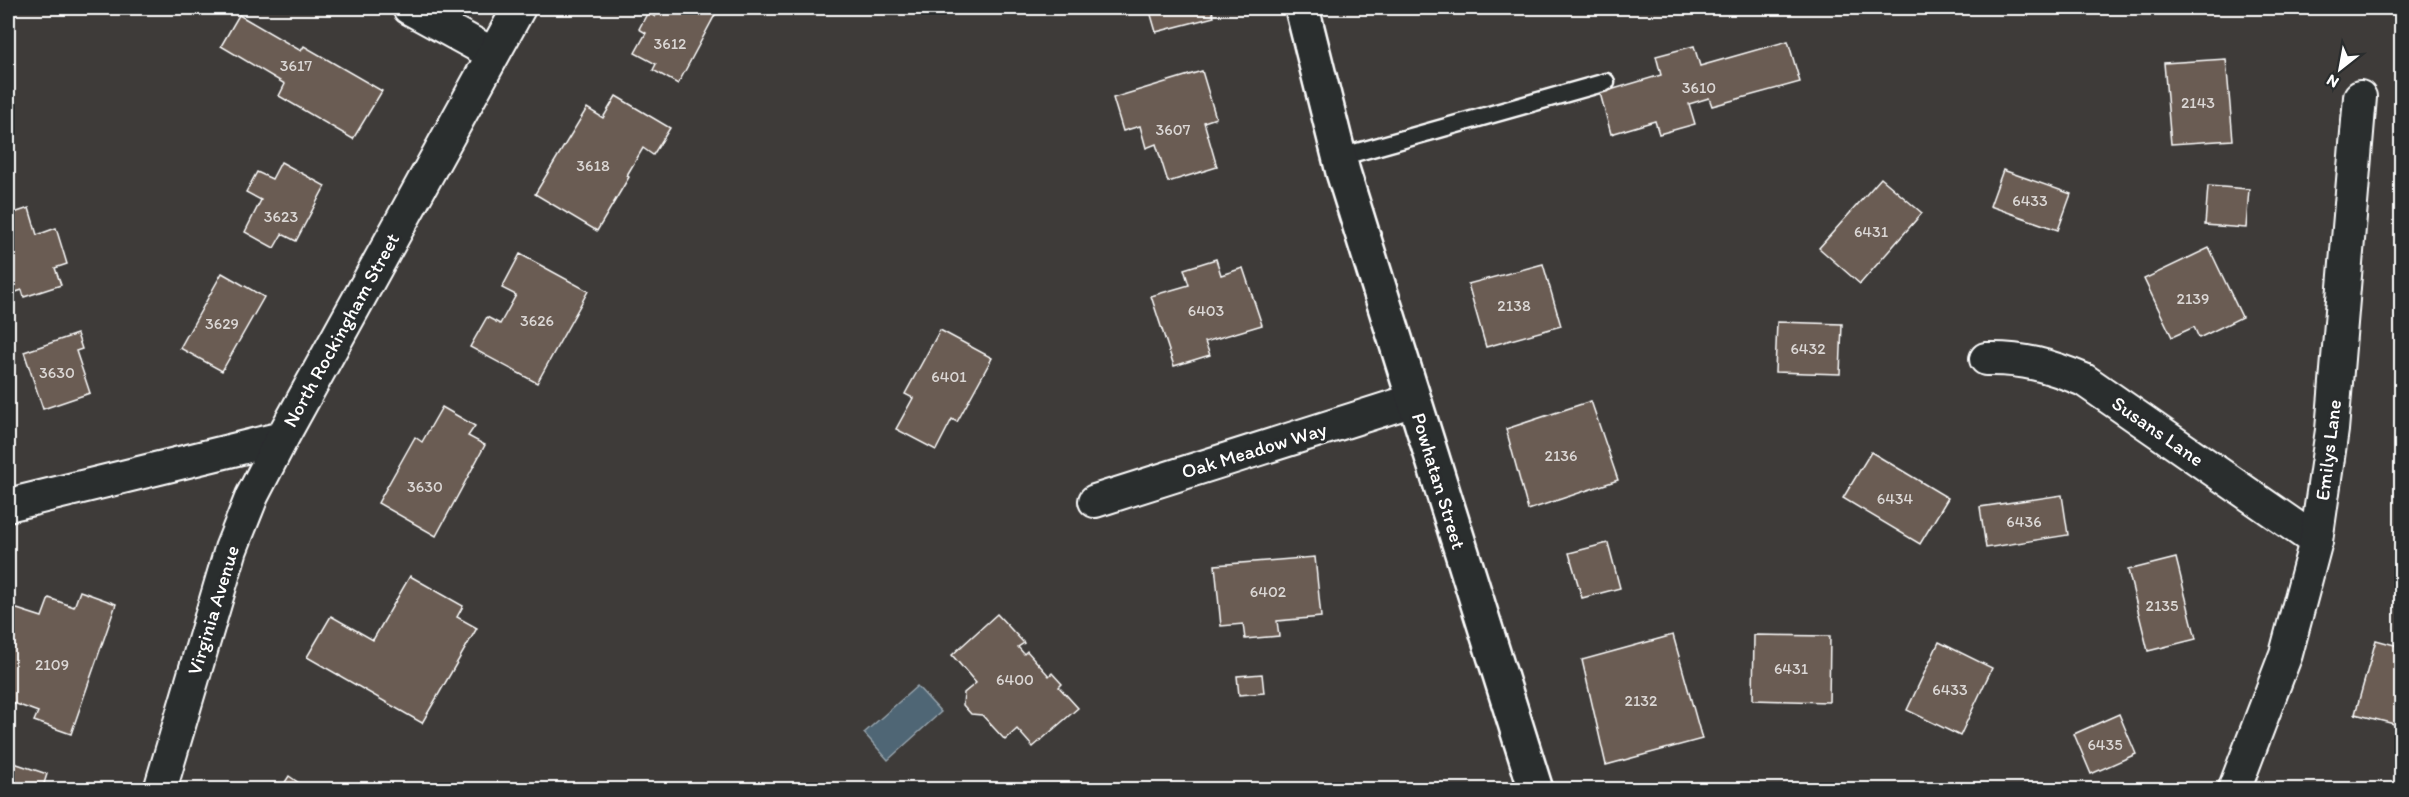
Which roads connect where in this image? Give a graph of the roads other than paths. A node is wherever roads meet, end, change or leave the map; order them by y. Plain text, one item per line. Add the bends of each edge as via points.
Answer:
1 (409, 8) edge
2 (519, 8) edge
3 (1302, 8) edge
4 (493, 54) junction
5 (1606, 82) dead end
6 (2360, 97) dead end
7 (1341, 165) junction
8 (1986, 359) dead end
9 (1414, 400) junction
10 (282, 438) junction
11 (1095, 501) dead end
12 (8, 505) edge
13 (2316, 541) junction
14 (160, 789) edge
15 (1536, 789) edge
16 (2234, 789) edge

1 - 4 street
2 - 4 street, North Rockingham Street
3 - 7 street, Powhatan Street
4 - 10 street, North Rockingham Street
5 - 7 lane
6 - 13 street, Emilys Lane via 2332,430
7 - 9 street, Powhatan Street
8 - 13 street, Susans Lane via 2050,366 2084,380
9 - 11 street, Oak Meadow Way
9 - 15 street, Powhatan Street
10 - 12 street, North Rockingham Street
10 - 14 street, Virginia Avenue via 252,496 231,549
13 - 16 street, Emilys Lane via 2286,654

